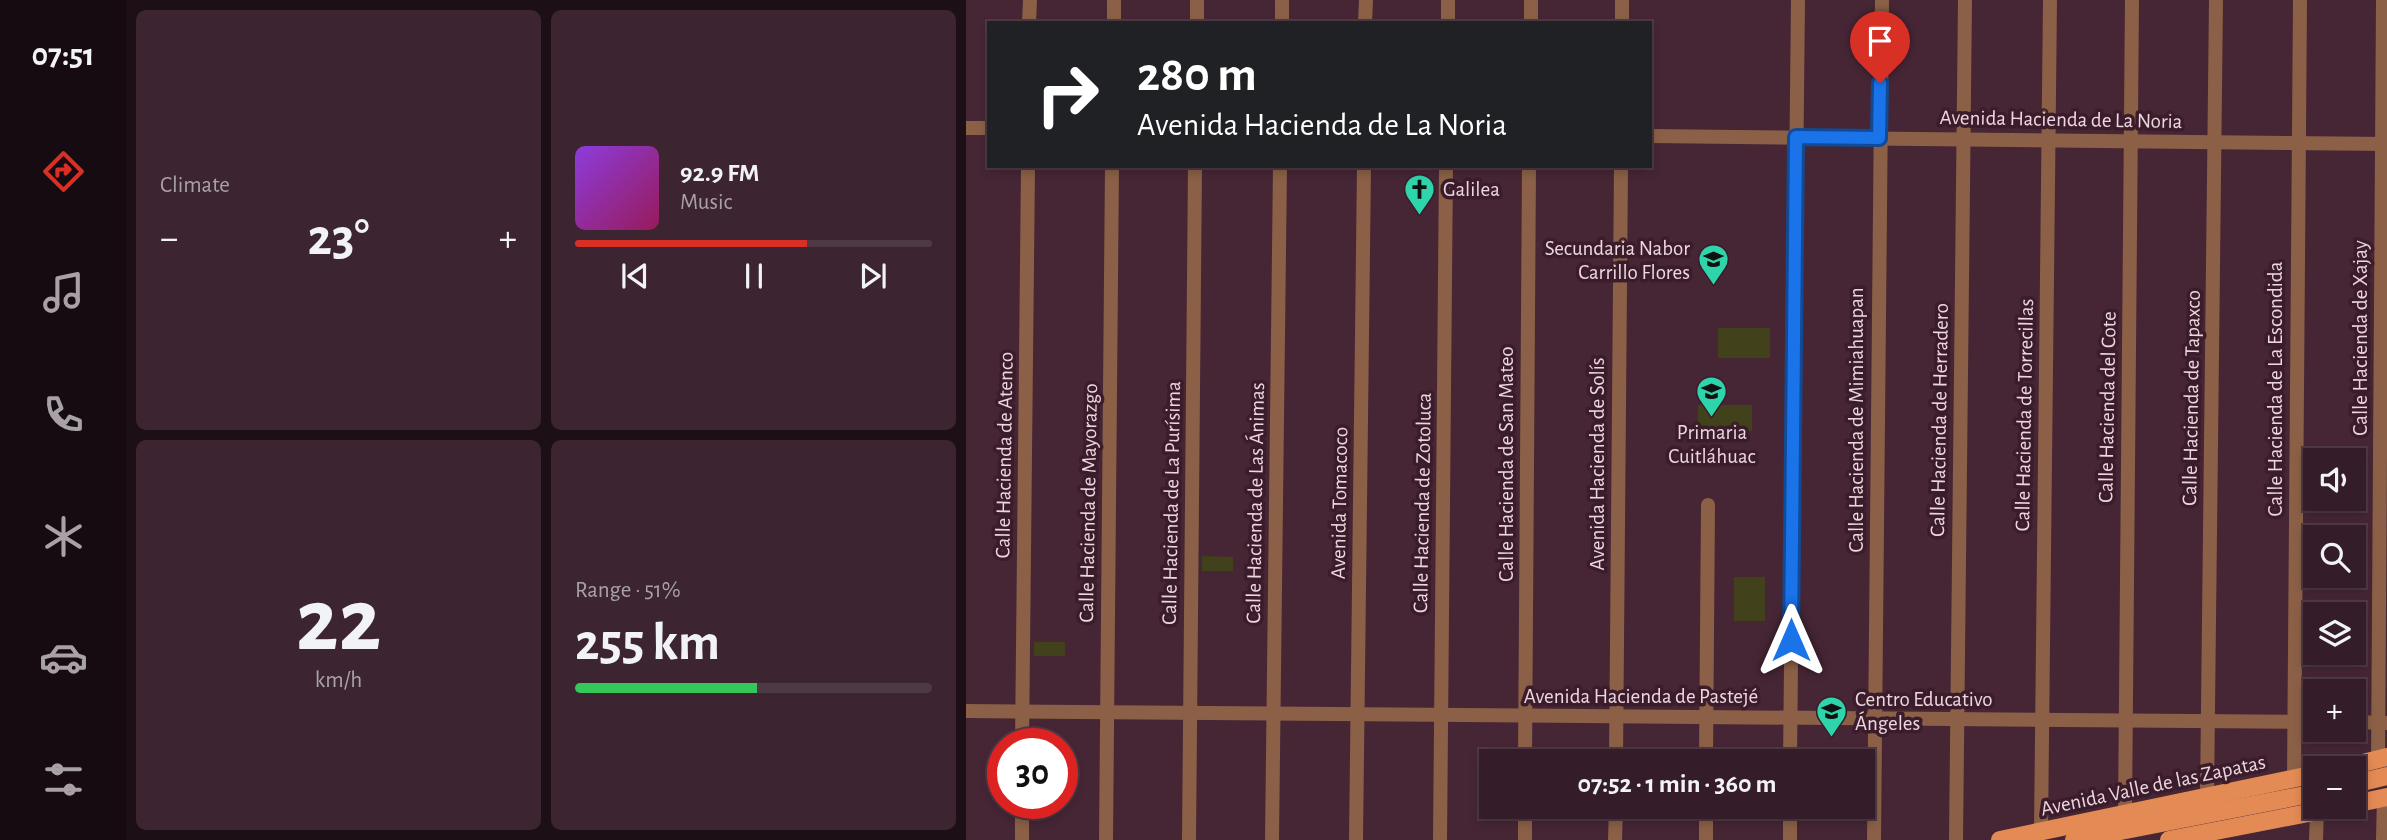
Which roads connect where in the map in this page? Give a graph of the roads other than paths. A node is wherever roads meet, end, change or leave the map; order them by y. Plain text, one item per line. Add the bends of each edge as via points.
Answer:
1 (1030, 0) edge
2 (1114, 0) edge
3 (1198, 0) edge
4 (1282, 0) edge
5 (1366, 0) edge
6 (1448, 0) edge
7 (1531, 0) edge
8 (1622, 0) edge
9 (1798, 0) edge
10 (1882, 0) edge
11 (1965, 0) edge
12 (2050, 0) edge
13 (2132, 0) edge
14 (2216, 0) edge
15 (2300, 0) edge
16 (2383, 0) edge
17 (1029, 21) edge
18 (1114, 21) edge
19 (1197, 21) edge
20 (1282, 21) edge
21 (1365, 21) edge
22 (1448, 21) edge
23 (1531, 21) edge
24 (1622, 21) edge
25 (966, 128) edge
26 (987, 128) edge
27 (1652, 136) edge
28 (1796, 137) junction
29 (1879, 138) junction
30 (1963, 139) junction
31 (2048, 140) junction
32 (2131, 141) junction
33 (2214, 142) junction
34 (2298, 143) junction
35 (2385, 144) edge
36 (1028, 168) edge
37 (1112, 168) edge
38 (1195, 168) edge
39 (1280, 168) edge
40 (1364, 168) edge
41 (1446, 168) edge
42 (1529, 168) edge
43 (1621, 168) edge
44 (1708, 505) dead end
45 (966, 711) edge
46 (1022, 712) junction
47 (1107, 712) junction
48 (1190, 713) junction
49 (1273, 713) junction
50 (1358, 714) junction
51 (1441, 715) junction
52 (1525, 716) junction
53 (1616, 716) junction
54 (1707, 717) junction
55 (1790, 718) junction
56 (1875, 718) junction
57 (1957, 719) junction
58 (2041, 720) junction
59 (2124, 720) junction
60 (2208, 721) junction
61 (2294, 722) junction
62 (2303, 722) edge
63 (2383, 722) edge
64 (1022, 728) edge
65 (1525, 749) edge
66 (1616, 749) edge
67 (1706, 749) edge
68 (1790, 749) edge
69 (2384, 764) edge
70 (2366, 766) edge
71 (2366, 776) edge
72 (2303, 777) edge
73 (2294, 779) junction
74 (2207, 797) junction
75 (2385, 797) edge
76 (2366, 801) edge
77 (2303, 806) edge
78 (2303, 811) edge
79 (2125, 814) junction
80 (1022, 819) edge
81 (1525, 819) edge
82 (1616, 819) edge
83 (1706, 819) edge
84 (1790, 819) edge
85 (2320, 819) edge
86 (2041, 830) junction
87 (2248, 832) edge
88 (2180, 839) edge
89 (1021, 840) edge
90 (1106, 840) edge
91 (1189, 840) edge
92 (1272, 840) edge
93 (1356, 840) edge
94 (1440, 840) edge
95 (1525, 840) edge
96 (1615, 840) edge
97 (1706, 840) edge
98 (1790, 840) edge
99 (1874, 840) edge
100 (1955, 840) edge
101 (2000, 840) edge
102 (2078, 840) edge
103 (2316, 840) edge
104 (2383, 840) edge

1 - 17 street
2 - 18 street
3 - 19 street
4 - 20 street
5 - 21 street
6 - 22 street
7 - 23 street
8 - 24 street
9 - 28 street
10 - 29 street, Calle Hacienda de Mimiahuapan
11 - 30 street, Calle Hacienda de Herradero
12 - 31 street, Calle Hacienda de Torrecillas
13 - 32 street, Calle Hacienda del Cote
14 - 33 street, Calle Hacienda de Tapaxco
15 - 34 street, Calle Hacienda de La Escondida
16 - 35 street, Calle Hacienda de Xajay
25 - 26 street
27 - 28 street, Avenida Hacienda de La Noria
28 - 29 street, Avenida Hacienda de La Noria
28 - 55 street
29 - 30 street, Avenida Hacienda de La Noria
29 - 56 street, Calle Hacienda de Mimiahuapan
30 - 31 street, Avenida Hacienda de La Noria
30 - 57 street, Calle Hacienda de Herradero
31 - 32 street, Avenida Hacienda de La Noria
31 - 58 street, Calle Hacienda de Torrecillas
32 - 33 street, Avenida Hacienda de La Noria
32 - 59 street, Calle Hacienda del Cote
33 - 34 street, Avenida Hacienda de La Noria
33 - 60 street, Calle Hacienda de Tapaxco
34 - 35 street, Avenida Hacienda de La Noria
34 - 61 street, Calle Hacienda de La Escondida
35 - 63 street, Calle Hacienda de Xajay
36 - 46 street, Calle Hacienda de Atenco
37 - 47 street, Calle Hacienda de Mayorazgo
38 - 48 street, Calle Hacienda de La Purísima
39 - 49 street, Calle Hacienda de Las Ánimas
40 - 50 street, Avenida Tomacoco
41 - 51 street, Calle Hacienda de Zotoluca
42 - 52 street, Calle Hacienda de San Mateo
43 - 53 street, Avenida Hacienda de Solís
44 - 54 street
45 - 46 street, Avenida Hacienda de Pastejé
46 - 47 street, Avenida Hacienda de Pastejé
46 - 64 street, Calle Hacienda de Atenco
47 - 48 street, Avenida Hacienda de Pastejé
47 - 90 street, Calle Hacienda de Mayorazgo
48 - 49 street, Avenida Hacienda de Pastejé
48 - 91 street, Calle Hacienda de La Purísima
49 - 50 street, Avenida Hacienda de Pastejé
49 - 92 street, Calle Hacienda de Las Ánimas
50 - 51 street, Avenida Hacienda de Pastejé
50 - 93 street, Avenida Tomacoco
51 - 52 street, Avenida Hacienda de Pastejé
51 - 94 street, Calle Hacienda de Zotoluca
52 - 53 street, Avenida Hacienda de Pastejé
52 - 65 street, Calle Hacienda de San Mateo
53 - 54 street, Avenida Hacienda de Pastejé
53 - 66 street, Avenida Hacienda de Solís
54 - 55 street, Avenida Hacienda de Pastejé
54 - 67 street
55 - 56 street, Avenida Hacienda de Pastejé
55 - 68 street
56 - 57 street, Avenida Hacienda de Pastejé
56 - 99 street, Calle Hacienda de Mimiahuapan
57 - 58 street, Avenida Hacienda de Pastejé
57 - 100 street, Calle Hacienda de Herradero
58 - 59 street, Avenida Hacienda de Pastejé
58 - 86 street, Calle Hacienda de Torrecillas
59 - 60 street, Avenida Hacienda de Pastejé
59 - 79 street, Calle Hacienda del Cote
60 - 61 street, Avenida Hacienda de Pastejé
60 - 74 street, Calle Hacienda de Tapaxco
61 - 62 street, Avenida Hacienda de Pastejé
61 - 73 street, Calle Hacienda de La Escondida
63 - 69 street, Calle Hacienda de Xajay
69 - 70 main road
69 - 71 main road
72 - 73 main road, Avenida Valle de las Zapatas
73 - 74 main road, Avenida Valle de las Zapatas
74 - 79 main road, Avenida Valle de las Zapatas
75 - 76 main road
75 - 104 street
77 - 102 main road, Avenida Valle de las Zapatas
78 - 87 main road
79 - 86 main road, Avenida Valle de las Zapatas
80 - 89 street
81 - 95 street
82 - 96 street
83 - 97 street
84 - 98 street
85 - 103 street
86 - 101 main road, Avenida Valle de las Zapatas
87 - 88 main road

